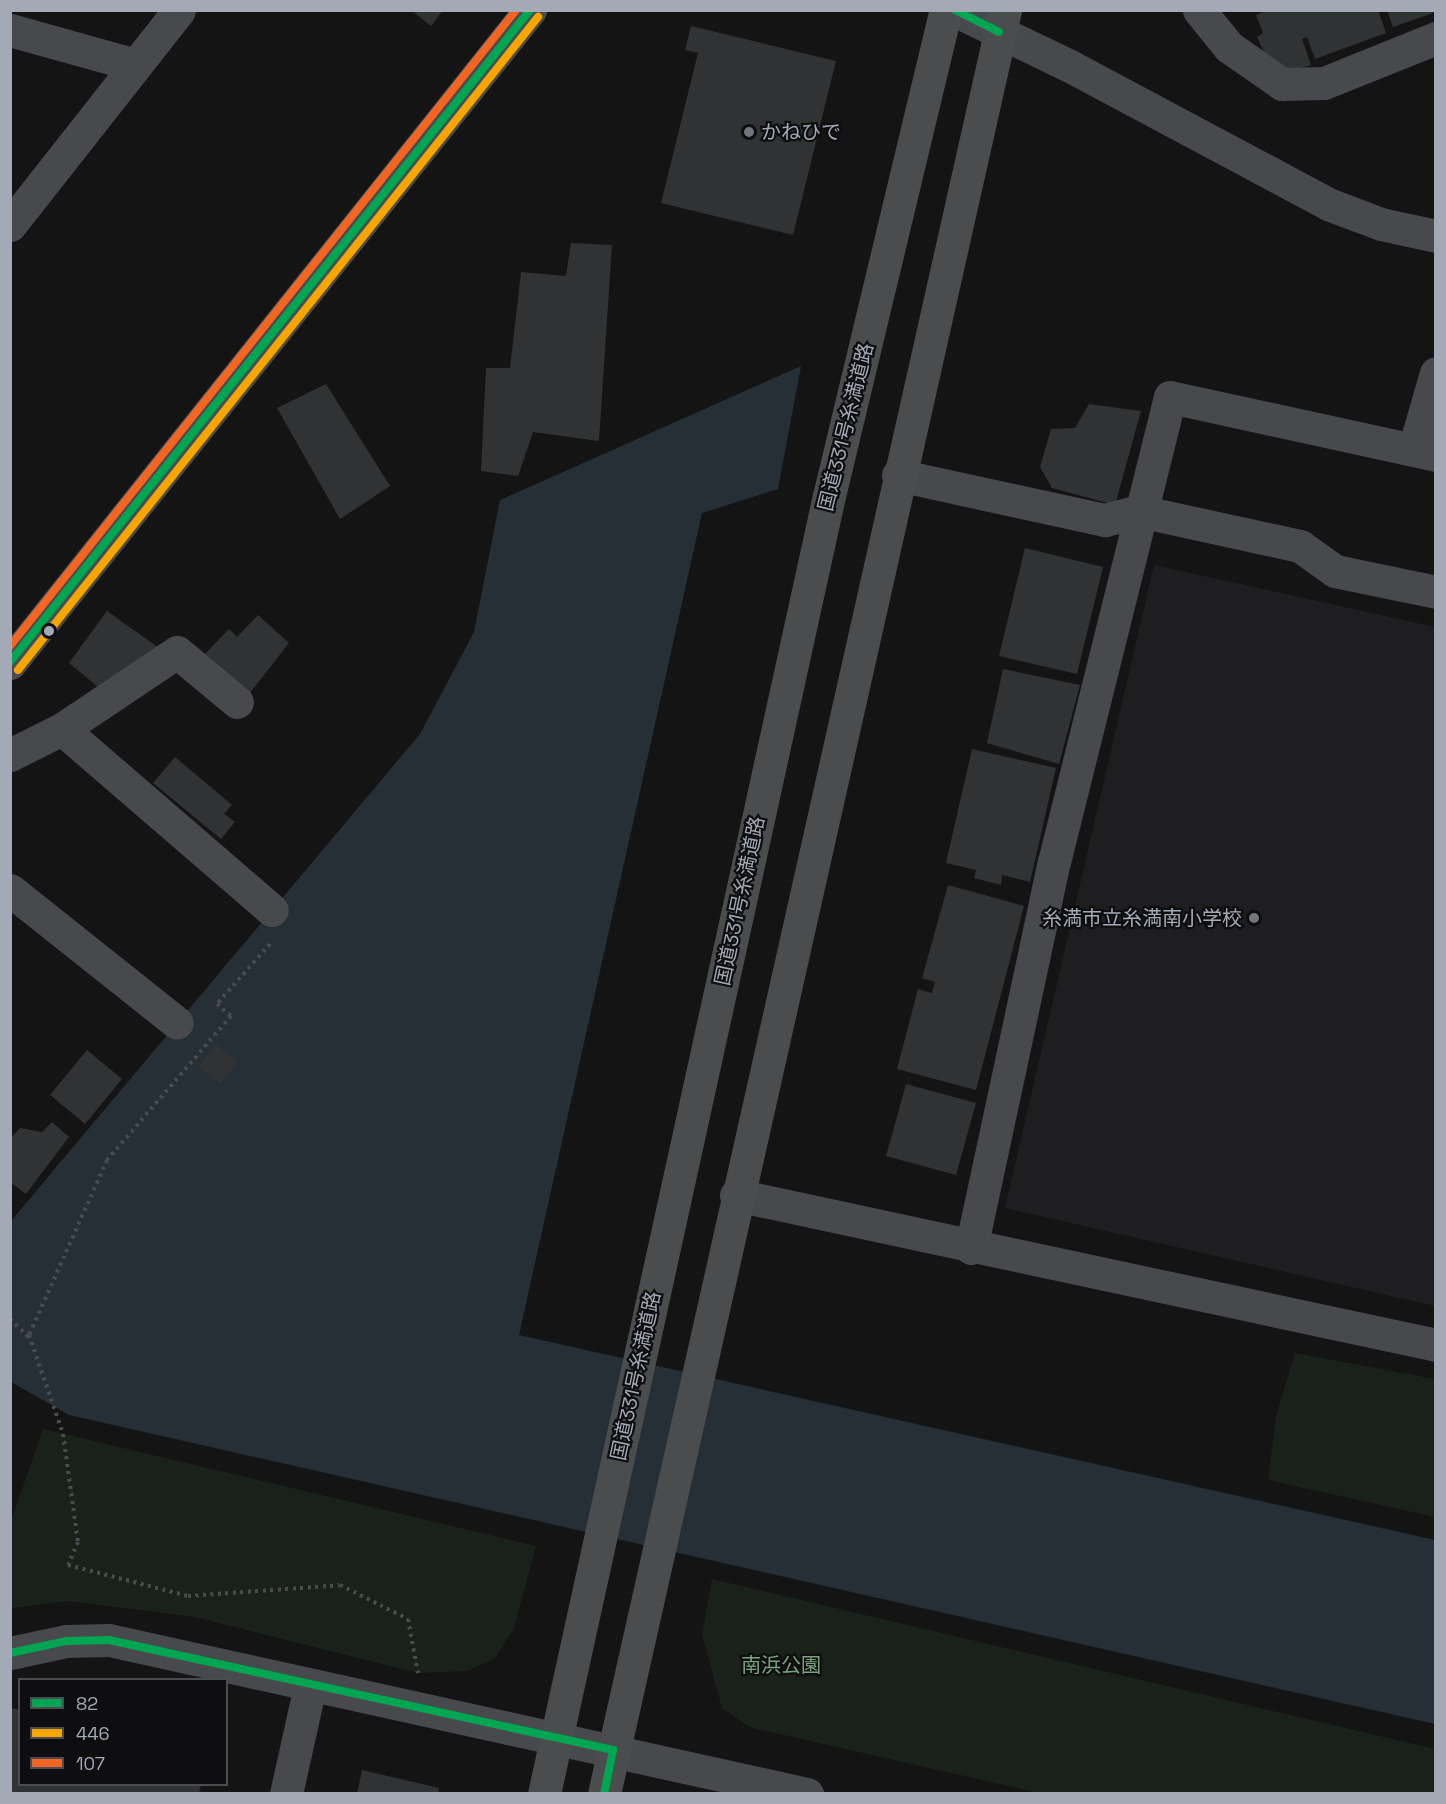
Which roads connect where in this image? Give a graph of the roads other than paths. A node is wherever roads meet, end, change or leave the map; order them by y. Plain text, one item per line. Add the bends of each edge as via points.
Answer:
1 (179, 10) edge
2 (530, 10) edge
3 (946, 10) edge
4 (954, 10) edge
5 (1199, 10) edge
6 (1002, 21) edge
7 (10, 30) edge
8 (1436, 38) edge
9 (135, 65) junction
10 (10, 225) edge
11 (1436, 236) edge
12 (1436, 373) edge
13 (1425, 452) edge
14 (900, 467) junction
15 (1139, 511) junction
16 (1436, 592) edge
17 (10, 663) edge
18 (237, 702) dead end
19 (62, 729) junction
20 (10, 755) edge
21 (10, 890) edge
22 (273, 926) road end
23 (177, 1023) dead end
24 (736, 1195) junction
25 (971, 1248) junction
26 (1436, 1345) edge
27 (10, 1653) edge
28 (310, 1686) junction
29 (556, 1737) junction
30 (613, 1750) junction
31 (286, 1794) edge
32 (544, 1794) edge
33 (603, 1794) edge
34 (807, 1794) edge

1 - 9 street
2 - 17 main road
3 - 29 highway, 国道331号糸満道路 via 829,496
4 - 6 street
5 - 8 street via 1229,47 1282,84 1324,83
6 - 11 street via 1259,168 1381,224
6 - 14 highway
7 - 9 street
9 - 10 street
12 - 13 street
13 - 15 street via 1170,397
14 - 15 street via 1106,520
14 - 24 highway
15 - 16 street via 1300,546 1335,571
15 - 25 street via 1054,862
18 - 19 street via 177,652
19 - 20 street
19 - 22 street
21 - 23 street
24 - 25 street
24 - 30 highway
25 - 26 street
27 - 28 street via 66,1641 109,1640
28 - 29 street
28 - 31 street
29 - 30 street
29 - 32 highway, 国道331号糸満道路
30 - 33 highway
30 - 34 street

